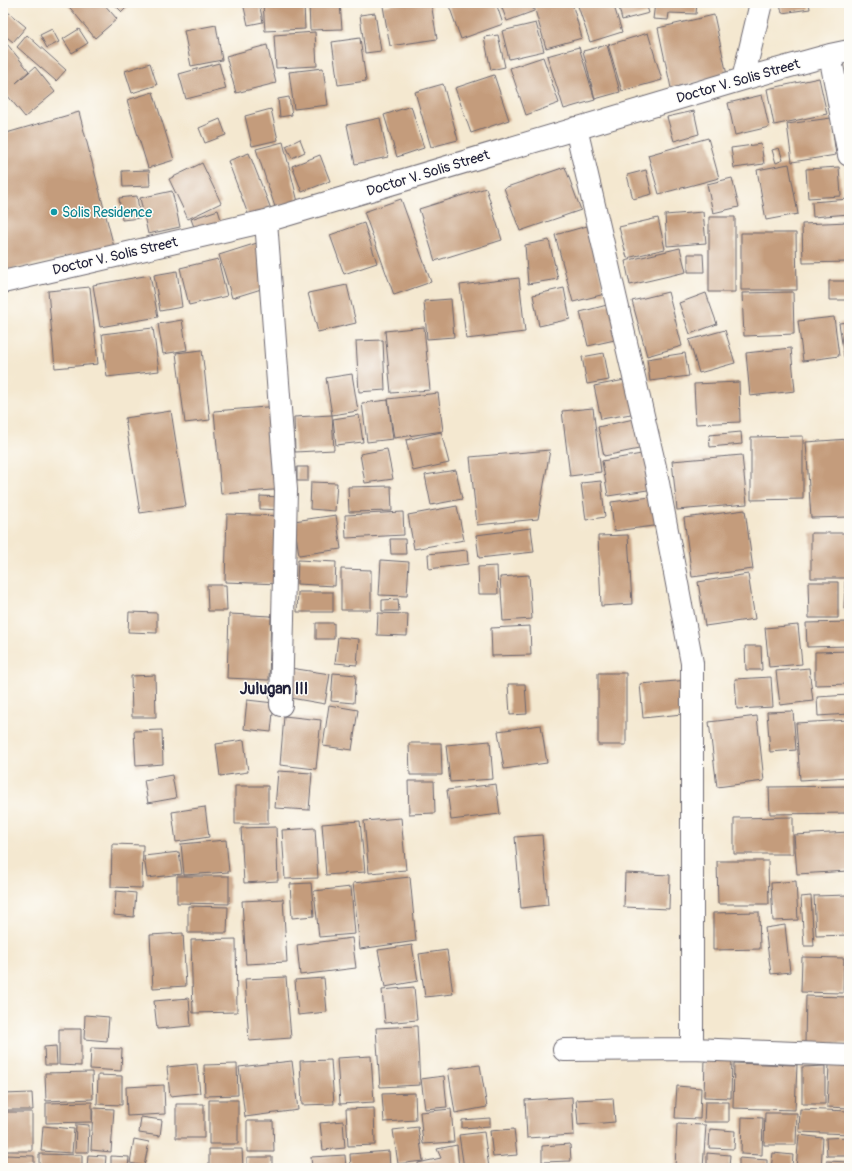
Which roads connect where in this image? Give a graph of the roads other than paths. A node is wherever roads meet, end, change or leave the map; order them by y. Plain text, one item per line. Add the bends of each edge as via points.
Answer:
1 (761, 3) edge
2 (839, 53) edge
3 (743, 79) junction
4 (576, 128) junction
5 (849, 155) edge
6 (266, 220) junction
7 (3, 282) edge
8 (281, 705) dead end
9 (692, 1049) junction
10 (564, 1050) dead end
11 (849, 1055) edge

1 - 3 street
2 - 3 street, Doctor V. Solis Street
2 - 5 street
3 - 4 street, Doctor V. Solis Street
4 - 6 street, Doctor V. Solis Street
4 - 9 street via 655,467 692,663
6 - 7 street, Doctor V. Solis Street
6 - 8 street via 286,490
9 - 10 street
9 - 11 street

